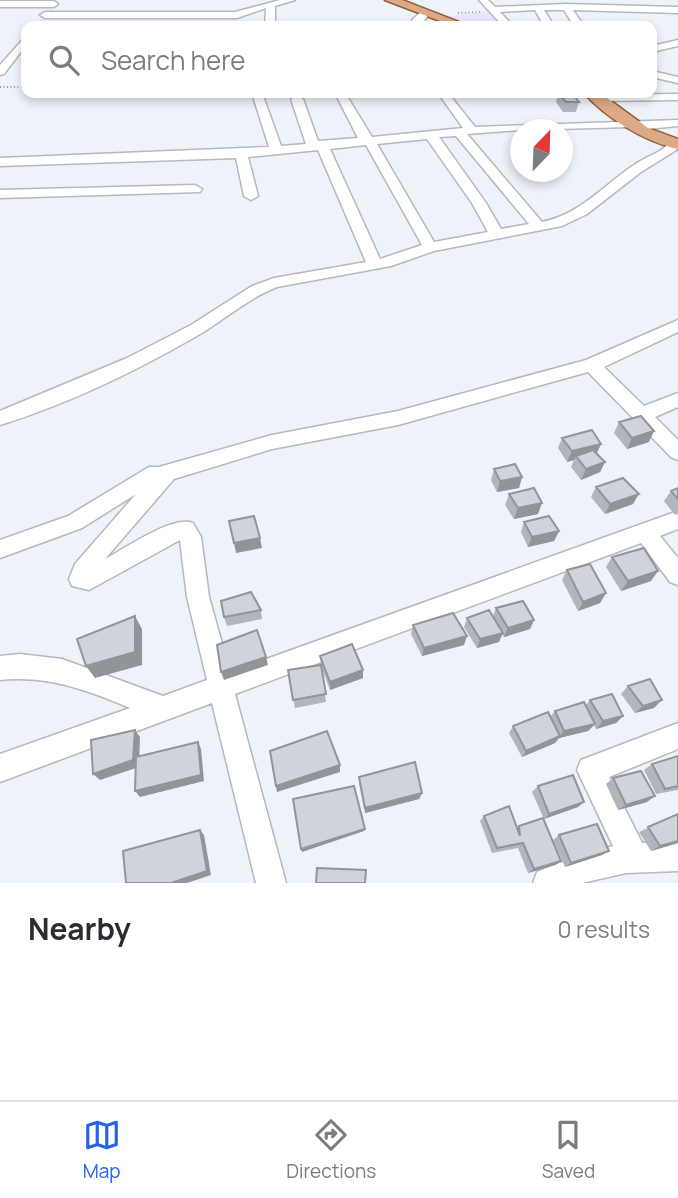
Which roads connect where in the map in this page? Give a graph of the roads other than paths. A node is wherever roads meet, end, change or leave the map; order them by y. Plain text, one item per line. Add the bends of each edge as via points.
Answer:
1 (291, 0) edge
2 (391, 0) edge
3 (483, 0) edge
4 (578, 0) edge
5 (55, 2) edge
6 (0, 4) edge
7 (271, 5) junction
8 (566, 7) junction
9 (538, 8) junction
10 (588, 8) junction
11 (504, 10) junction
12 (678, 10) edge
13 (492, 11) junction
14 (425, 13) junction
15 (146, 16) junction
16 (42, 18) junction
17 (46, 21) edge
18 (143, 21) edge
19 (270, 21) edge
20 (416, 21) edge
21 (449, 21) edge
22 (507, 21) edge
23 (509, 21) edge
24 (547, 21) edge
25 (576, 21) edge
26 (678, 43) edge
27 (21, 45) edge
28 (657, 47) edge
29 (0, 72) edge
30 (657, 75) edge
31 (678, 80) edge
32 (678, 97) edge
33 (259, 98) edge
34 (343, 98) edge
35 (446, 98) edge
36 (602, 98) edge
37 (602, 98) edge
38 (297, 99) dead end
39 (637, 113) edge
40 (678, 123) edge
41 (465, 131) junction
42 (430, 134) junction
43 (367, 140) junction
44 (676, 144) edge
45 (318, 145) junction
46 (276, 149) junction
47 (241, 154) junction
48 (0, 162) edge
49 (195, 189) dead end
50 (0, 194) edge
51 (251, 196) dead end
52 (538, 226) junction
53 (496, 234) junction
54 (430, 247) junction
55 (375, 265) junction
56 (678, 325) edge
57 (592, 365) junction
58 (678, 401) edge
59 (641, 415) junction
60 (0, 418) edge
61 (678, 453) edge
62 (159, 475) junction
63 (678, 520) edge
64 (645, 532) junction
65 (0, 549) edge
66 (678, 575) edge
67 (0, 668) edge
68 (221, 688) junction
69 (161, 708) junction
70 (678, 736) edge
71 (0, 768) edge
72 (678, 856) edge
73 (635, 857) junction
74 (271, 883) edge
75 (548, 883) edge

1 - 7 street
2 - 14 main road
3 - 13 street
4 - 10 street
5 - 6 street
5 - 16 street
7 - 15 street via 237,15
7 - 19 street
8 - 9 street
8 - 10 street
8 - 25 street
9 - 11 street
9 - 24 street
10 - 12 street
11 - 13 street
11 - 23 street
13 - 22 street
14 - 20 street
14 - 21 main road
15 - 16 street
15 - 18 street
16 - 17 street
26 - 28 street
27 - 29 street
30 - 31 street
32 - 39 street
33 - 46 street
34 - 43 street
35 - 41 street
36 - 39 main road
37 - 39 street
38 - 45 street
39 - 40 street
39 - 41 street
39 - 44 main road via 656,138
41 - 42 street
41 - 52 street
42 - 43 street
42 - 53 street
43 - 45 street
43 - 54 street
44 - 52 street via 574,217
45 - 46 street
45 - 55 street
46 - 47 street
47 - 48 street
47 - 51 street
49 - 50 street
52 - 53 street
53 - 54 street
54 - 55 street
55 - 60 street via 266,286 162,350 92,384
56 - 57 street
57 - 59 street
57 - 62 street via 398,418 272,442
58 - 59 street
59 - 61 street
62 - 65 street via 149,475 75,522
62 - 68 street via 162,483 128,514 80,579 89,580 185,530
63 - 64 street
64 - 66 street
64 - 68 street
67 - 69 street via 46,669 79,677
68 - 69 street
68 - 74 street
69 - 71 street
70 - 73 street via 591,770
72 - 73 street
73 - 75 street via 581,867

